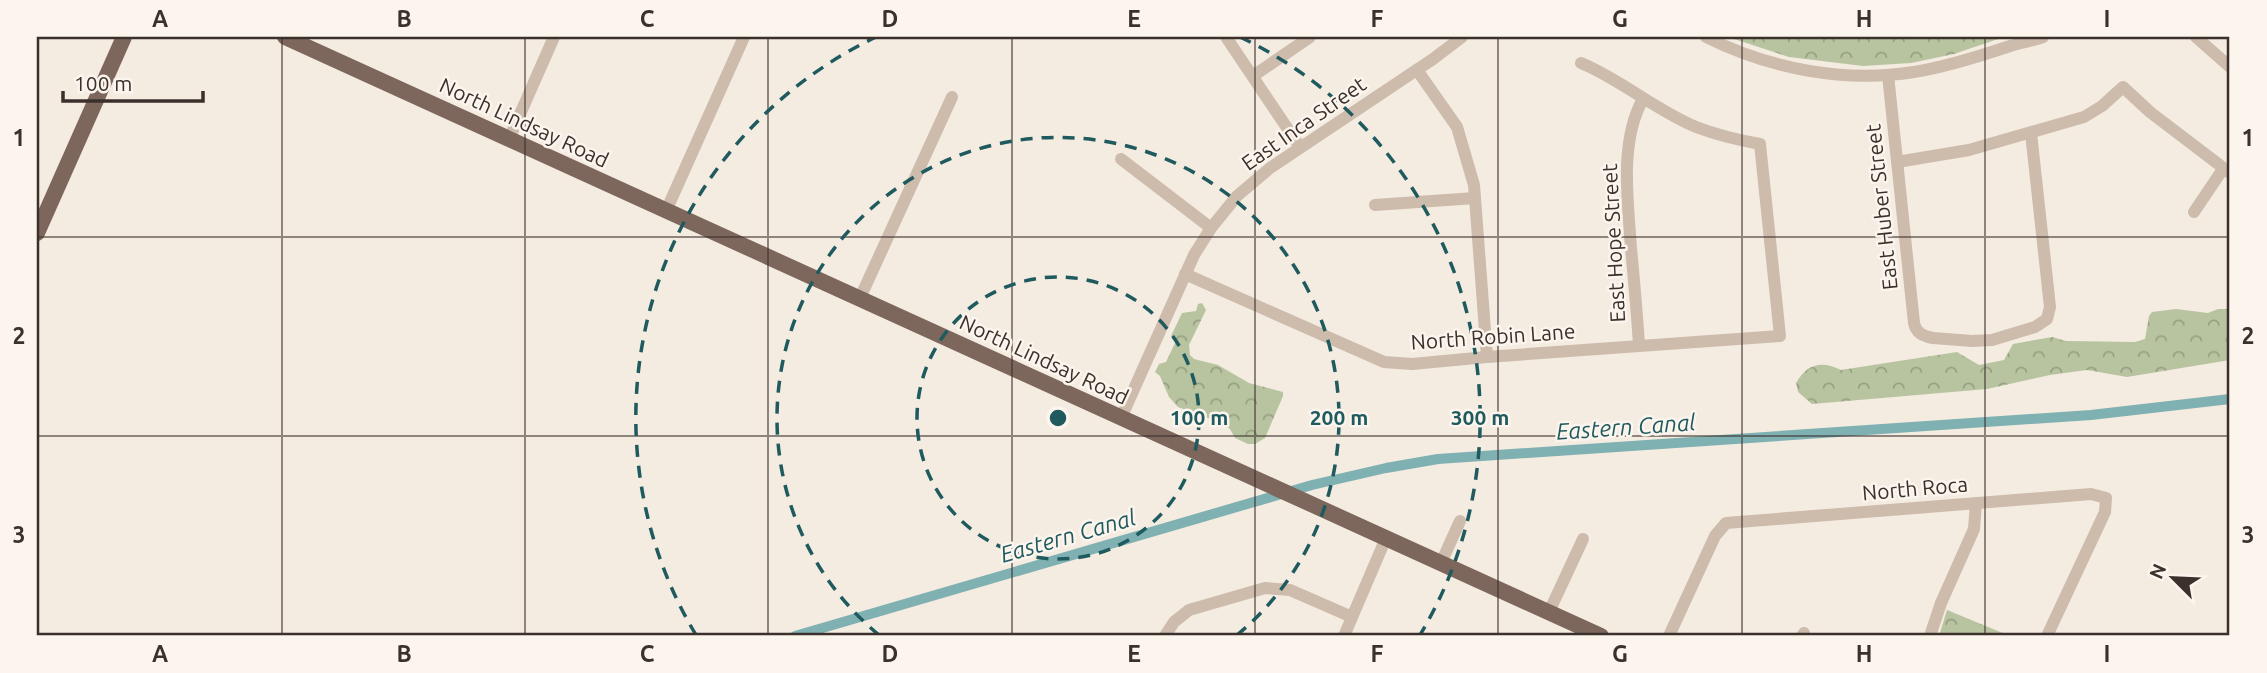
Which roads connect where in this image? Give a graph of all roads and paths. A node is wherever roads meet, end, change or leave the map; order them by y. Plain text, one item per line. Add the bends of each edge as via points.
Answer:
1 (124, 37) edge
2 (285, 37) edge
3 (554, 37) edge
4 (744, 37) edge
5 (1226, 37) edge
6 (1310, 37) edge
7 (1462, 37) edge
8 (1706, 37) edge
9 (2043, 37) edge
10 (2196, 37) edge
11 (1581, 63) dead end
12 (2230, 67) edge
13 (1417, 70) junction
14 (1888, 75) junction
15 (1253, 76) junction
16 (953, 97) dead end
17 (1643, 99) junction
18 (2031, 133) junction
19 (509, 139) junction
20 (1300, 147) junction
21 (1121, 159) dead end
22 (1897, 162) junction
23 (2226, 171) edge
24 (1475, 198) junction
25 (1376, 205) dead end
26 (666, 211) junction
27 (2194, 212) dead end
28 (1211, 228) junction
29 (37, 233) edge
30 (1185, 274) junction
31 (860, 298) junction
32 (1639, 345) junction
33 (1487, 357) junction
34 (1121, 418) junction
35 (1976, 503) junction
36 (1461, 521) dead end
37 (1386, 538) junction
38 (1583, 539) dead end
39 (1441, 563) junction
40 (1549, 612) junction
41 (1352, 617) junction
42 (1165, 636) edge
43 (1344, 636) edge
44 (1601, 636) edge
45 (1669, 636) edge
46 (1930, 636) edge
47 (2046, 636) edge

1 - 29 main road
2 - 19 main road, North Lindsay Road
3 - 19 street
4 - 26 street
5 - 15 street
6 - 15 street
7 - 13 street, East Inca Street
8 - 14 street via 1795,68
9 - 14 street via 1951,64
10 - 12 street
11 - 17 street
13 - 20 street, East Inca Street
13 - 24 street via 1457,127
14 - 22 street, East Huber Street
15 - 20 street
16 - 31 street
17 - 32 street, East Hope Street via 1626,180
17 - 32 street, North Robin Lane via 1695,127 1760,144 1780,336
18 - 22 street via 1958,153
18 - 22 street, East Huber Street via 2050,307 2047,319 2035,327 1986,341 1933,338 1920,334 1913,323
18 - 23 street via 2084,117 2123,87
19 - 26 main road, North Lindsay Road
20 - 28 street, East Inca Street via 1251,182
21 - 28 street
23 - 27 street
24 - 25 street
24 - 33 street
26 - 31 main road, North Lindsay Road
28 - 30 street, East Inca Street
30 - 33 street, North Robin Lane via 1384,362
30 - 34 street, East Inca Street
31 - 34 main road, North Lindsay Road
32 - 33 street, North Robin Lane
34 - 37 main road, North Lindsay Road
35 - 45 street, North Roca via 1726,523 1715,536
35 - 46 street via 1974,529
35 - 47 street, North Roca via 2091,494 2106,498 2105,512
36 - 39 street
37 - 39 main road, North Lindsay Road
37 - 41 street
38 - 40 street
39 - 40 main road, North Lindsay Road
40 - 44 main road, North Lindsay Road
41 - 42 street via 1290,590 1265,587 1189,610
41 - 43 street

